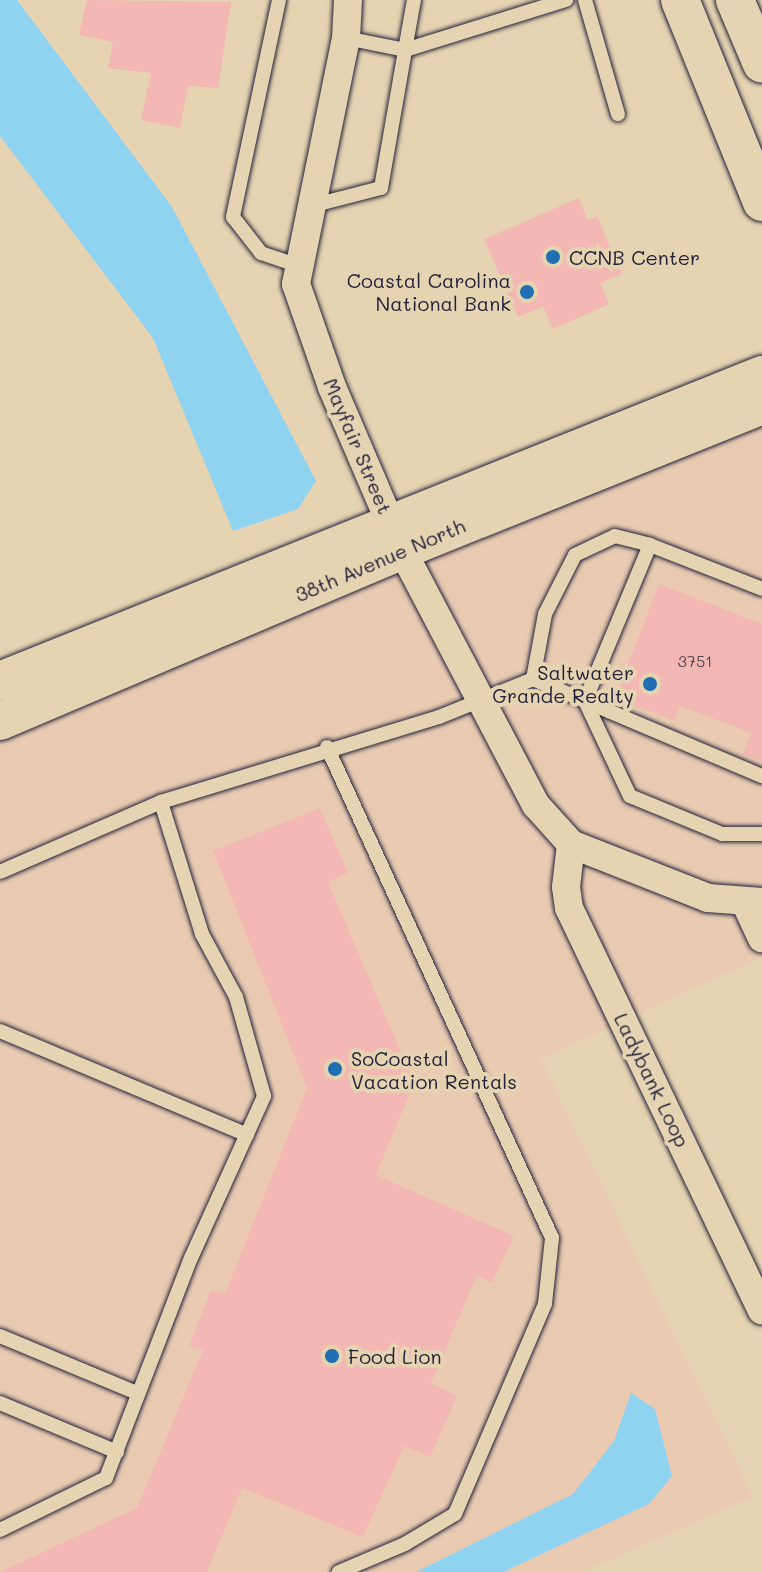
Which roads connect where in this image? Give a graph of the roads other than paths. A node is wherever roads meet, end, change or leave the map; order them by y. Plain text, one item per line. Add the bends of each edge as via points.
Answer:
1 (279, 0) edge
2 (348, 0) edge
3 (414, 0) edge
4 (566, 0) edge
5 (585, 0) edge
6 (680, 0) edge
7 (735, 0) edge
8 (346, 38) junction
9 (405, 50) junction
10 (762, 64) edge
11 (618, 114) dead end
12 (762, 202) edge
13 (310, 206) junction
14 (299, 266) junction
15 (762, 375) edge
16 (762, 405) edge
17 (396, 536) junction
18 (650, 545) junction
19 (762, 589) edge
20 (533, 679) junction
21 (0, 681) edge
22 (480, 700) junction
23 (585, 701) junction
24 (0, 721) edge
25 (327, 747) junction
26 (762, 776) edge
27 (161, 802) junction
28 (762, 834) edge
29 (571, 844) junction
30 (0, 872) edge
31 (754, 902) edge
32 (762, 938) edge
33 (0, 1031) edge
34 (247, 1135) junction
35 (762, 1310) edge
36 (0, 1336) edge
37 (137, 1393) junction
38 (0, 1403) edge
39 (117, 1452) junction
40 (0, 1530) edge
41 (339, 1572) edge

1 - 14 lane via 233,217 261,253
2 - 8 street, Mayfair Street
3 - 9 lane
4 - 9 lane
5 - 11 lane
6 - 12 main road
7 - 10 main road
8 - 9 lane
8 - 13 street, Mayfair Street
9 - 13 lane via 381,188
13 - 14 street, Mayfair Street
14 - 17 street, Mayfair Street via 296,284 332,387
15 - 17 main road, 38th Avenue North
16 - 17 main road, 38th Avenue North
17 - 21 main road, 38th Avenue North
17 - 22 street, Mayfair Street
17 - 24 main road, 38th Avenue North
18 - 19 lane
18 - 20 lane via 615,536 575,555 545,614
18 - 23 lane
20 - 22 lane
20 - 23 lane
22 - 25 lane via 439,717
22 - 29 street, Mayfair Street via 536,805
23 - 26 lane
23 - 28 lane via 630,796 722,834
25 - 27 lane via 266,773
25 - 41 lane via 552,1238 545,1304 455,1514 405,1544
27 - 30 lane
27 - 34 lane via 202,934 236,997 264,1096
29 - 31 street, Mayfair Street via 708,898
29 - 35 street, Ladybank Loop via 569,908
31 - 32 street
33 - 34 lane
34 - 37 lane
36 - 37 lane
37 - 39 lane
38 - 39 lane
39 - 40 lane via 106,1478

